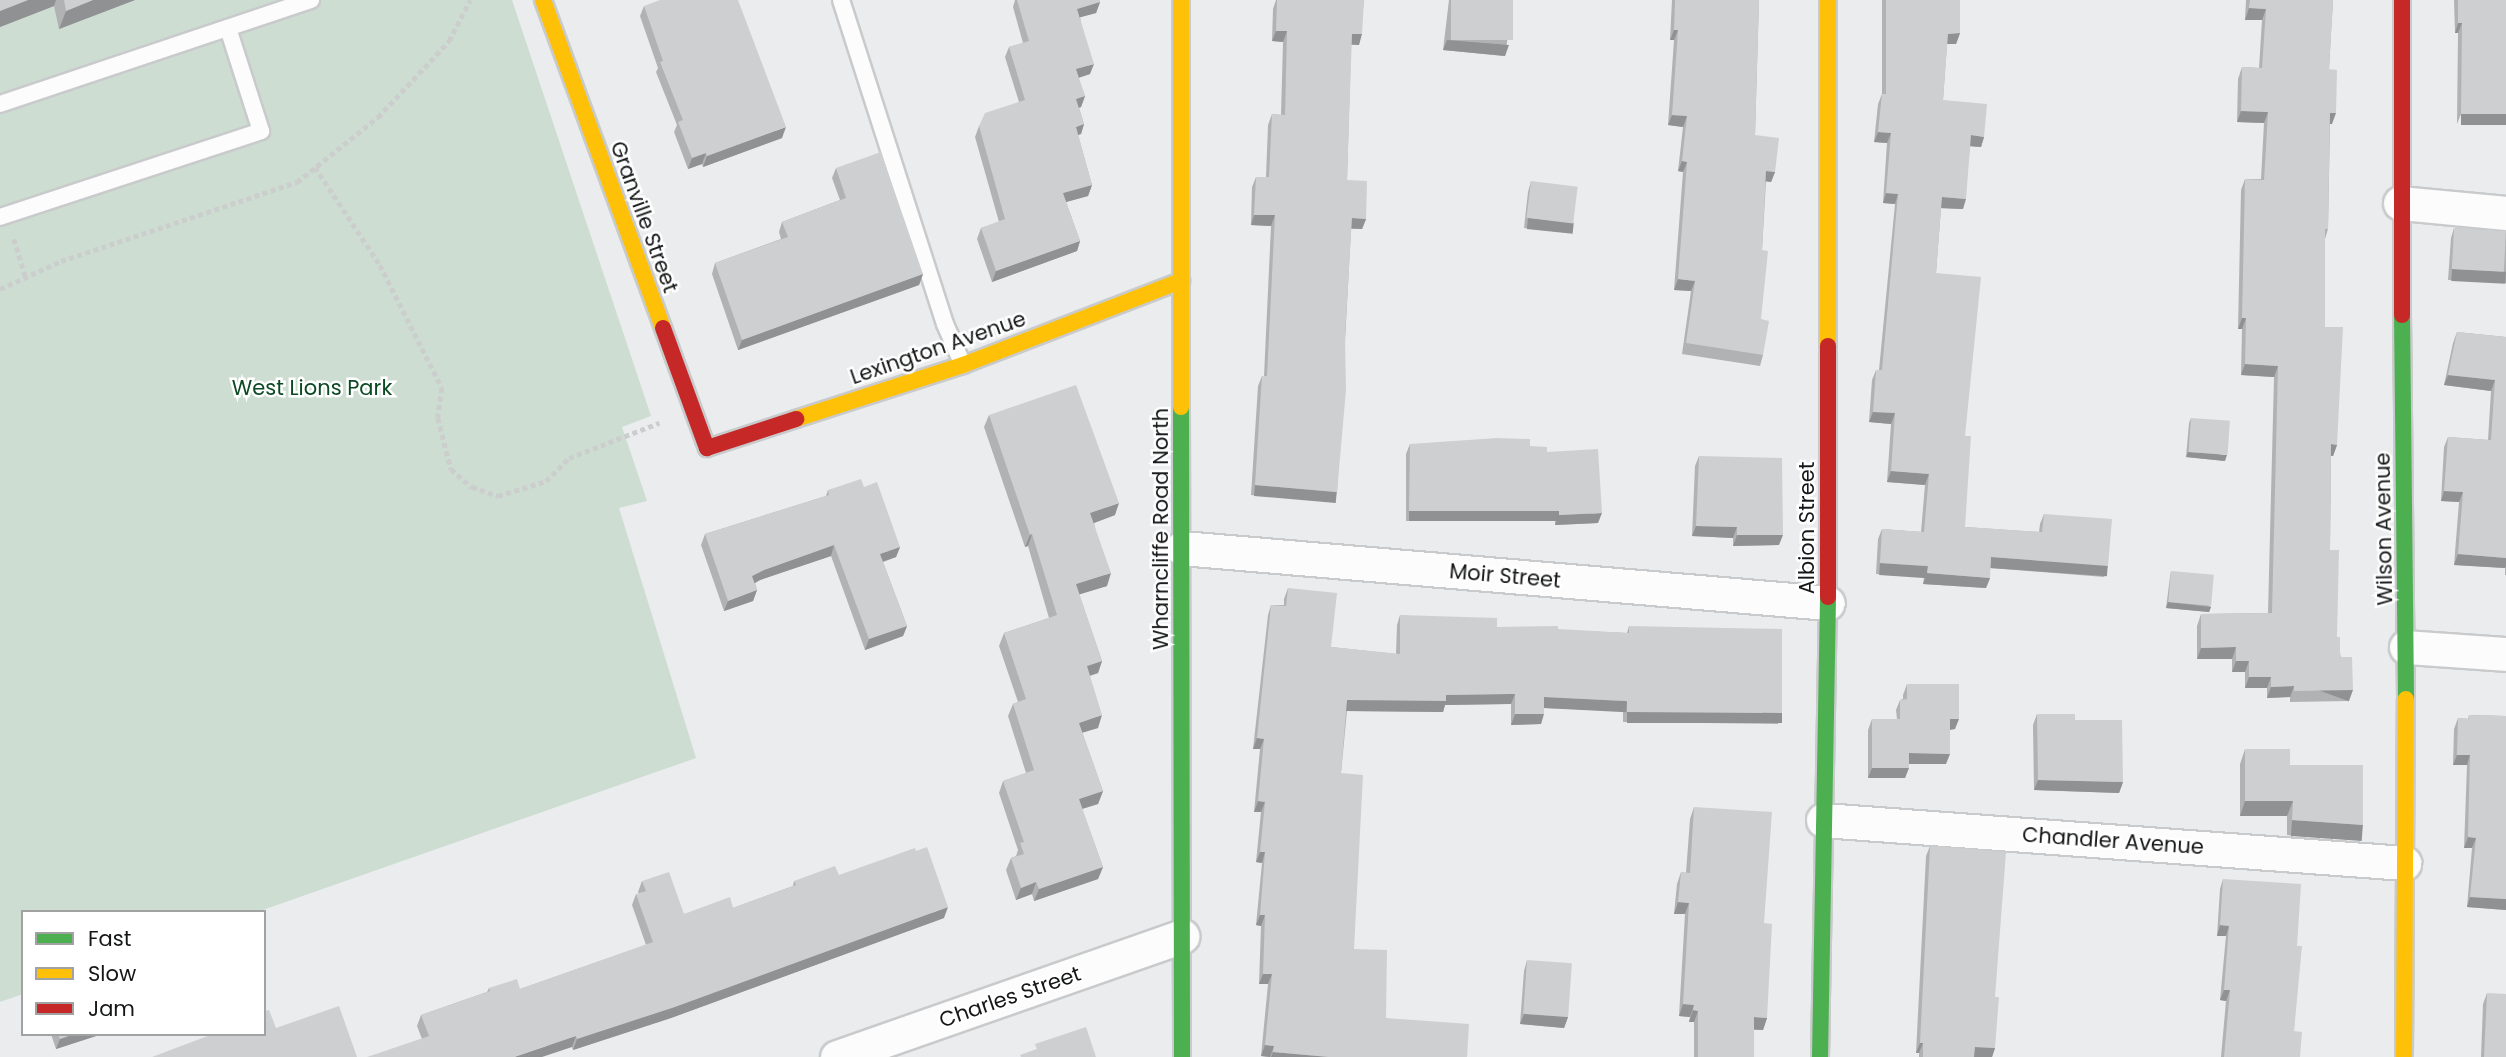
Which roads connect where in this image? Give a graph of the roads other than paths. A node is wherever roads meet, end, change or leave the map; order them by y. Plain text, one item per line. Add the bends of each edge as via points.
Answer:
1 (311, 0) edge
2 (543, 0) edge
3 (841, 0) edge
4 (1181, 0) edge
5 (1828, 0) edge
6 (2402, 0) edge
7 (228, 28) junction
8 (0, 104) edge
9 (2400, 204) junction
10 (2506, 213) edge
11 (3, 216) edge
12 (1181, 281) junction
13 (963, 365) junction
14 (706, 447) joint
15 (1182, 548) junction
16 (1828, 603) junction
17 (2406, 647) junction
18 (2506, 654) edge
19 (1823, 820) junction
20 (2404, 863) junction
21 (1182, 936) junction
22 (837, 1057) edge
23 (1182, 1057) edge
24 (1820, 1057) edge
25 (2404, 1057) edge

1 - 7 lane
2 - 14 street, Granville Street
3 - 13 lane via 945,324
4 - 12 street, Wharncliffe Road North
5 - 16 street, Albion Street
6 - 9 street, Wilson Avenue
7 - 8 lane
7 - 11 lane via 261,131
9 - 10 street
9 - 17 street, Wilson Avenue
12 - 13 street, Lexington Avenue
12 - 15 street, Wharncliffe Road North
13 - 14 street, Lexington Avenue
15 - 16 street, Moir Street
15 - 21 street, Wharncliffe Road North
16 - 19 street, Albion Street
17 - 18 street
17 - 20 street, Wilson Avenue
19 - 20 street, Chandler Avenue
19 - 24 street, Albion Street
20 - 25 street, Wilson Avenue
21 - 22 street, Charles Street
21 - 23 street, Wharncliffe Road North

